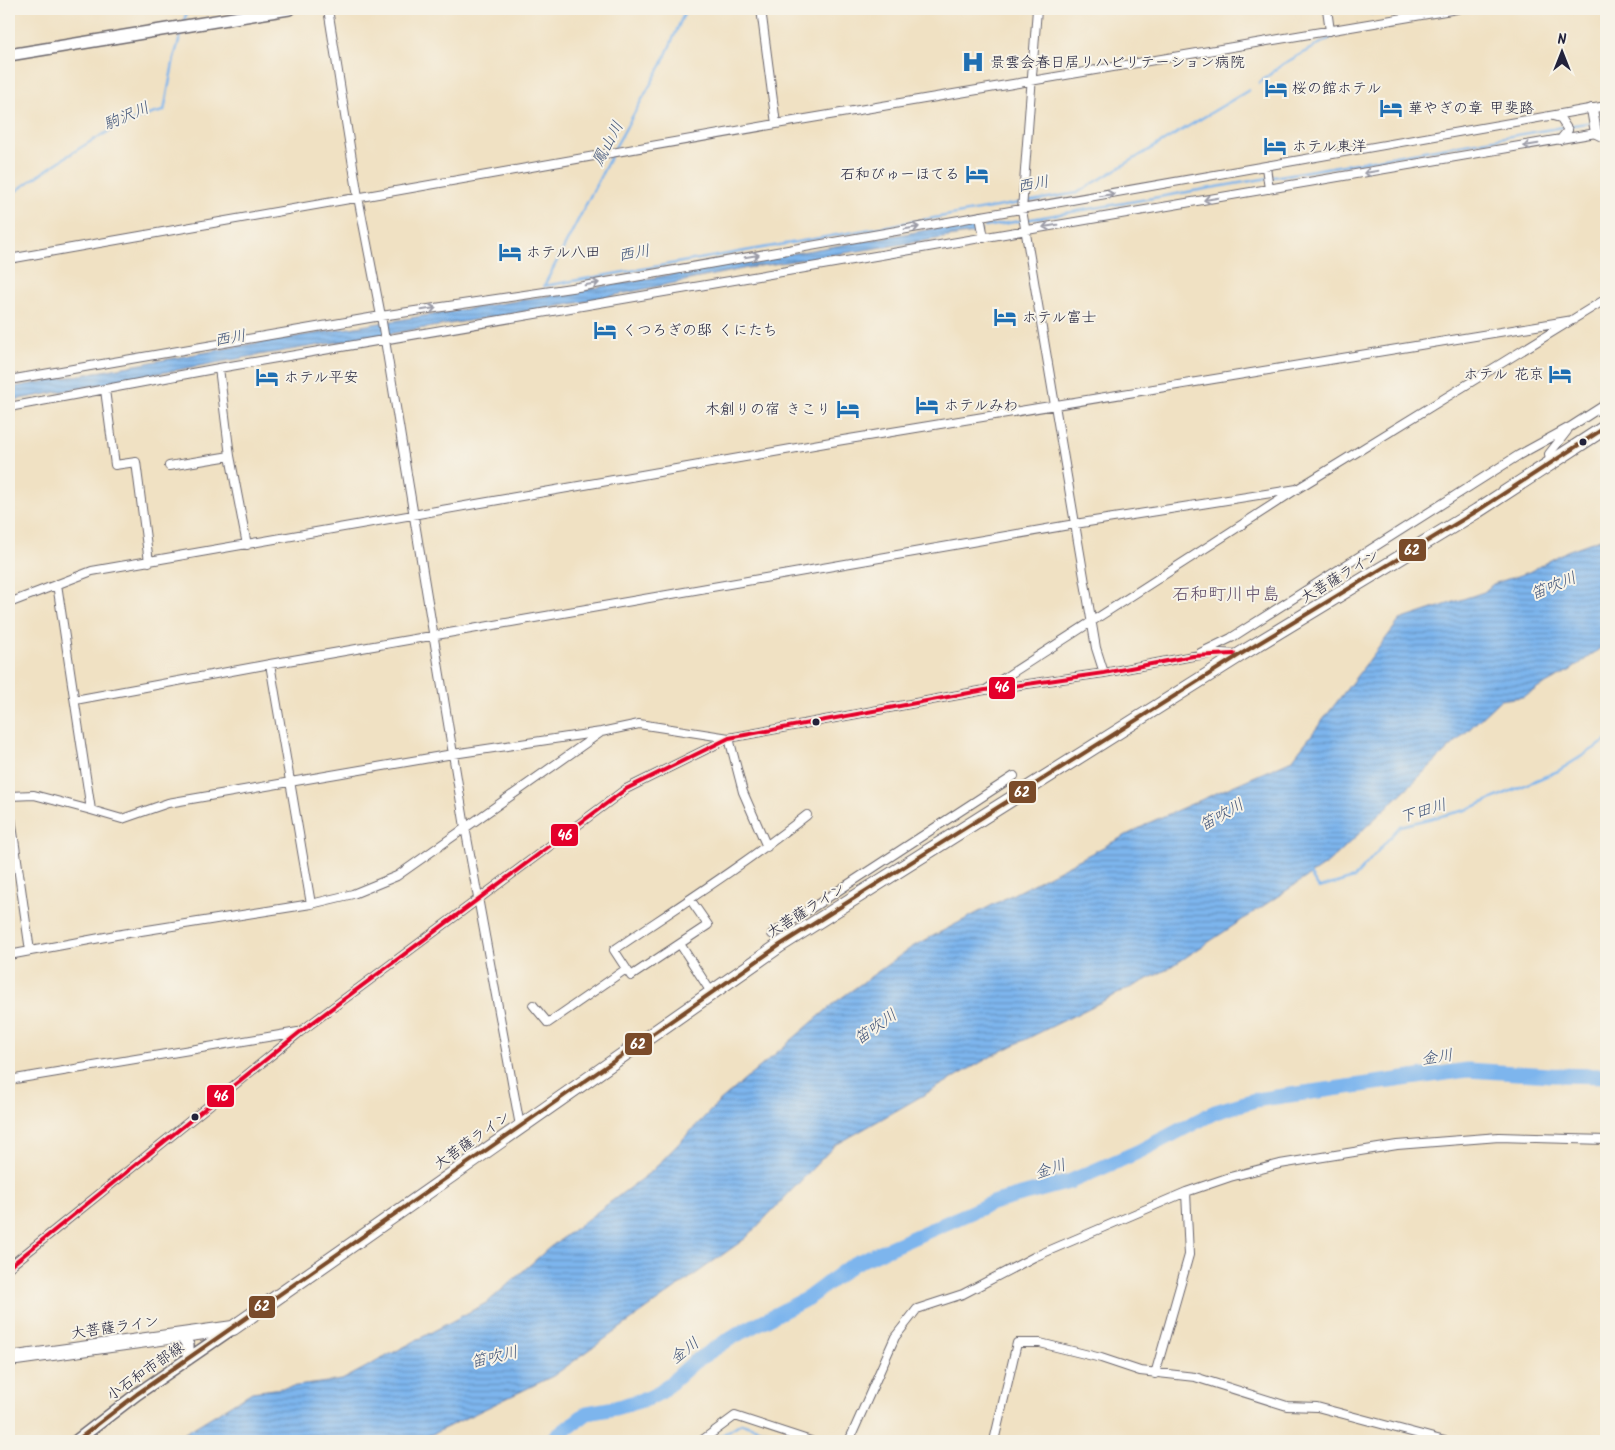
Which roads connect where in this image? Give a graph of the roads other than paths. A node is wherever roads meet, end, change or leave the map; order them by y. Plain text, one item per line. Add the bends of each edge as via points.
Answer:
1 (289, 9) edge
2 (328, 9) edge
3 (761, 9) edge
4 (1038, 9) edge
5 (1327, 9) edge
6 (1457, 9) edge
7 (1418, 12) edge
8 (1330, 31) junction
9 (9, 55) edge
10 (1031, 82) junction
11 (1606, 106) edge
12 (1551, 116) junction
13 (1594, 121) junction
14 (776, 124) junction
15 (1606, 138) edge
16 (1559, 141) junction
17 (9, 146) edge
18 (9, 161) edge
19 (1266, 166) junction
20 (1269, 189) junction
21 (358, 197) junction
22 (1023, 210) junction
23 (981, 218) junction
24 (1025, 228) junction
25 (983, 235) junction
26 (9, 259) edge
27 (1606, 298) edge
28 (381, 319) junction
29 (1573, 320) junction
30 (383, 339) junction
31 (219, 368) junction
32 (9, 380) edge
33 (105, 390) junction
34 (1606, 404) edge
35 (1055, 406) junction
36 (9, 407) edge
37 (1570, 427) junction
38 (1606, 427) edge
39 (230, 456) junction
40 (1550, 463) junction
41 (169, 466) dead end
42 (1297, 489) junction
43 (412, 515) junction
44 (1075, 524) junction
45 (246, 545) junction
46 (149, 562) junction
47 (57, 584) junction
48 (9, 603) edge
49 (1092, 620) junction
50 (434, 637) junction
51 (1241, 654) junction
52 (1194, 656) junction
53 (270, 664) junction
54 (1104, 673) junction
55 (985, 690) junction
56 (76, 700) junction
57 (601, 732) junction
58 (729, 738) junction
59 (453, 754) junction
60 (1014, 776) dead end
61 (289, 783) junction
62 (9, 796) edge
63 (9, 804) edge
64 (91, 810) junction
65 (807, 815) dead end
66 (465, 827) junction
67 (767, 846) junction
68 (842, 888) junction
69 (690, 898) junction
70 (478, 899) junction
71 (848, 902) junction
72 (311, 904) junction
73 (772, 934) dead end
74 (680, 944) junction
75 (30, 951) junction
76 (9, 955) edge
77 (626, 969) junction
78 (712, 992) junction
79 (533, 1005) dead end
80 (300, 1032) junction
81 (9, 1080) edge
82 (520, 1126) junction
83 (1606, 1140) edge
84 (1186, 1192) junction
85 (9, 1267) edge
86 (233, 1328) junction
87 (181, 1335) junction
88 (9, 1359) edge
89 (188, 1359) junction
90 (1155, 1374) junction
91 (1417, 1437) edge
92 (76, 1441) edge
93 (701, 1441) edge
94 (811, 1441) edge
95 (849, 1441) edge
96 (994, 1441) edge
97 (1445, 1441) edge

1 - 9 main road
2 - 21 street
3 - 14 street
4 - 10 street
5 - 8 street
6 - 7 street
7 - 8 street
8 - 10 street
10 - 14 street
10 - 22 street
11 - 13 street
12 - 13 street
12 - 16 street via 1560,118 1568,130
12 - 19 street
13 - 15 street
13 - 16 street
14 - 21 street
16 -> 20 street
17 - 18 street
19 - 20 street
22 -> 19 street
20 -> 24 street
21 - 26 street
21 - 28 street
22 - 23 street
22 - 24 street
23 - 25 street
28 -> 23 street
24 - 25 street
24 - 35 street
25 - 30 street
27 - 29 street
28 - 30 street
28 - 32 street
29 - 35 street
29 - 42 street
30 - 31 street
30 - 43 street
31 - 33 street
31 - 39 street
33 - 36 street
33 - 46 street via 115,465 136,462
34 - 37 street
35 - 43 street
35 - 44 street
37 - 40 street via 1549,454
37 - 52 street via 1519,455 1231,638
38 - 40 highway, 大菩薩ライン
39 - 41 street
39 - 45 street
40 - 51 highway, 大菩薩ライン via 1390,565
42 - 44 street
42 - 49 street
43 - 45 street
43 - 50 street
44 - 49 street
44 - 50 street
45 - 46 street
46 - 47 street via 92,572
47 - 48 street
47 - 56 street
49 - 54 street
49 - 55 street
50 - 53 street
50 - 59 street
51 - 52 street
51 - 71 highway, 大菩薩ライン
52 - 54 street
53 - 56 street
53 - 61 street
54 - 55 street
55 - 58 street
56 - 64 street
57 - 58 street via 639,724
57 - 59 street
57 - 66 street
58 - 67 street via 743,792
58 - 70 street via 626,789
59 - 61 street
59 - 66 street
60 - 68 street
61 - 64 street via 168,803 122,819
61 - 72 street
62 - 64 street via 34,795
63 - 75 street
65 - 67 street
66 - 70 street
66 - 72 street via 397,876 353,894
67 - 69 street
68 - 71 street
68 - 73 street
69 - 74 street via 708,925
69 - 77 street via 614,950
70 - 80 street
70 - 82 street
71 - 78 highway, 大菩薩ライン
72 - 75 street
74 - 77 street via 630,976
74 - 78 street
75 - 76 street
77 - 79 street via 548,1023
78 - 82 highway, 大菩薩ライン
80 - 81 street
80 - 85 street
82 - 86 highway, 大菩薩ライン
83 - 84 street via 1499,1137 1397,1145 1280,1164
84 - 90 street via 1189,1255
84 - 95 street via 1034,1257 963,1294 917,1309 896,1337
86 - 87 highway, 大菩薩ライン
86 - 89 main road, 小石和市部線
87 - 88 highway, 大菩薩ライン
87 - 89 main road via 188,1345
89 - 92 main road, 小石和市部線
90 - 91 street via 1195,1377 1287,1406 1317,1407
90 - 96 street via 1040,1344 1018,1343
91 - 97 street
93 - 94 street via 735,1416

